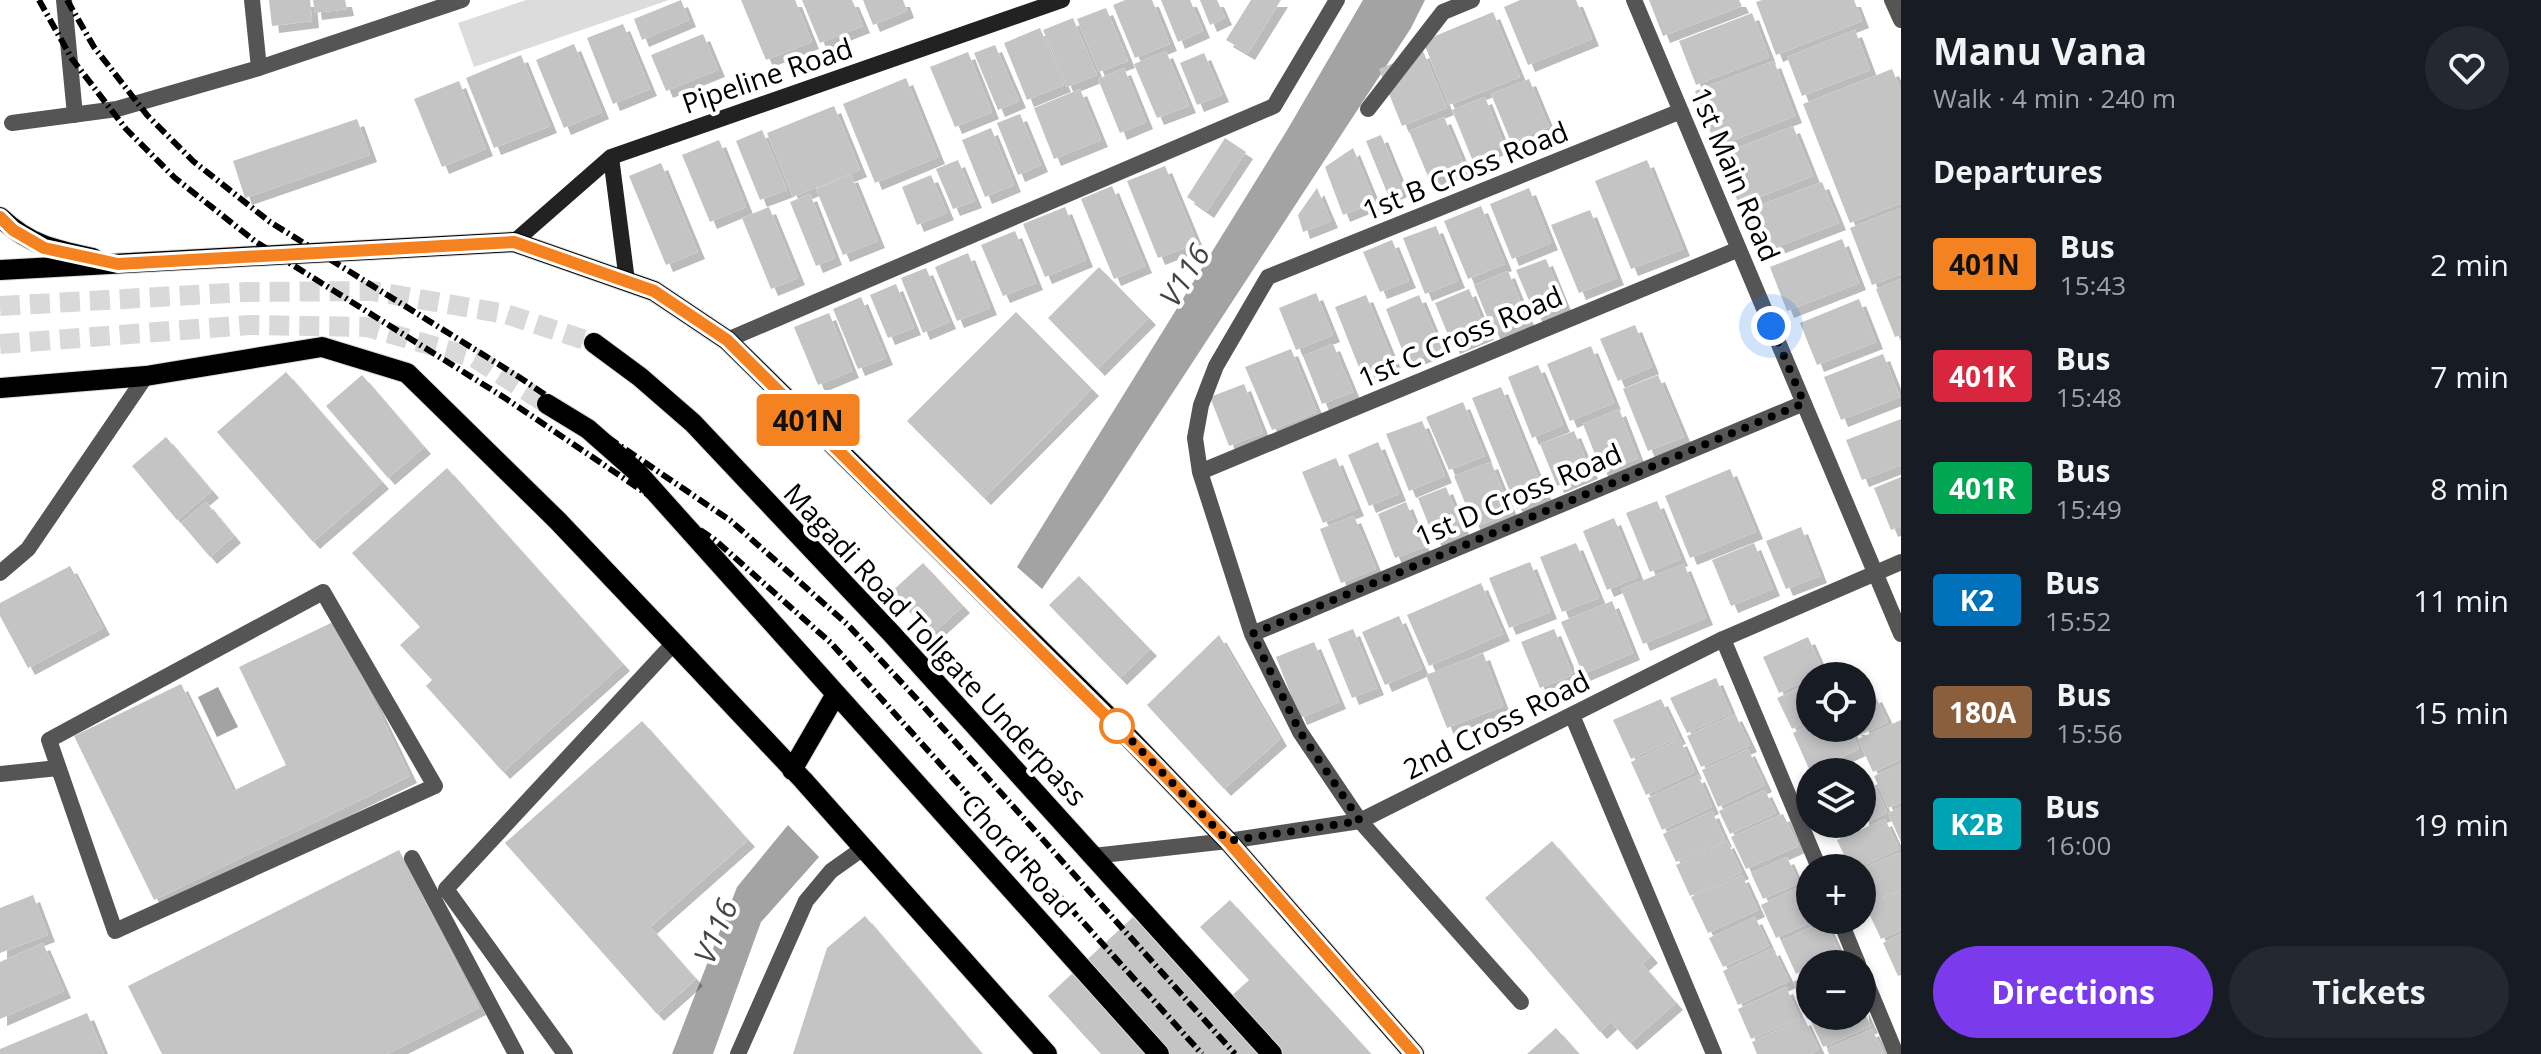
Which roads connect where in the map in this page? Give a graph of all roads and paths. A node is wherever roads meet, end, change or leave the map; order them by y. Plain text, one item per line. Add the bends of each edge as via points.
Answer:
1 (64, 0) edge
2 (252, 0) edge
3 (1062, 0) edge
4 (1337, 0) edge
5 (1472, 0) edge
6 (1634, 0) edge
7 (1892, 0) edge
8 (456, 1) edge
9 (1901, 20) edge
10 (259, 68) junction
11 (1368, 109) dead end
12 (1681, 111) junction
13 (75, 115) junction
14 (12, 123) dead end
15 (611, 157) junction
16 (0, 217) edge
17 (514, 242) junction
18 (1739, 249) junction
19 (118, 264) junction
20 (0, 270) edge
21 (627, 281) junction
22 (727, 340) junction
23 (594, 343) tunnel mouth
24 (146, 376) junction
25 (0, 388) edge
26 (1804, 403) junction
27 (547, 404) tunnel mouth
28 (1200, 472) junction
29 (1901, 562) edge
30 (0, 573) edge
31 (1875, 573) junction
32 (1252, 634) junction
33 (1901, 634) edge
34 (1723, 639) junction
35 (674, 643) junction
36 (836, 694) junction
37 (1572, 715) junction
38 (58, 768) junction
39 (0, 774) edge
40 (797, 775) junction
41 (1360, 821) junction
42 (1228, 841) junction
43 (862, 849) junction
44 (1813, 854) edge
45 (1093, 856) junction
46 (412, 858) dead end
47 (1521, 1002) dead end
48 (1876, 1006) edge
49 (516, 1054) edge
50 (565, 1054) edge
51 (738, 1054) edge
52 (1047, 1054) edge
53 (1159, 1054) edge
54 (1272, 1054) edge
55 (1414, 1054) edge
56 (1714, 1054) edge
57 (1896, 1054) edge

1 - 13 street
2 - 10 street
3 - 15 main road, Pipeline Road
4 - 22 street via 1274,106
5 - 11 street via 1443,12
6 - 12 street, 1st Main Road
7 - 9 street
8 - 10 street
10 - 13 street via 117,109
12 - 18 street, 1st Main Road
12 - 28 street, 1st B Cross Road via 1268,277 1216,366 1201,405 1195,438
13 - 14 street
15 - 17 main road, Pipeline Road
15 - 21 main road
16 - 19 main road via 44,248
17 - 19 main road
17 - 21 main road
18 - 26 street, 1st Main Road
18 - 28 street, 1st C Cross Road
19 - 20 main road
21 - 22 main road via 654,291
22 - 42 main road
23 - 45 main road, Magadi Road Tollgate Underpass via 693,423
24 - 25 main road
24 - 30 street via 28,549
24 - 35 main road via 322,347 407,373
26 - 31 street, 1st Main Road
26 - 32 street, 1st D Cross Road
27 - 36 main road via 588,429 638,473
28 - 32 street
29 - 31 street, 2nd Cross Road
31 - 33 street, 1st Main Road
31 - 34 street, 2nd Cross Road
32 - 41 street via 1300,732
34 - 37 street, 2nd Cross Road
34 - 44 street
35 - 40 main road
35 - 50 street via 446,889
36 - 40 main road
36 - 53 main road, Chord Road
37 - 41 street, 2nd Cross Road
37 - 56 street
38 - 38 street via 115,931 435,786 323,592 49,740
38 - 39 street
40 - 43 main road
41 - 42 street, 2nd Cross Road
41 - 47 street
42 - 45 street, 2nd Cross Road
42 - 55 main road
43 - 51 street via 831,871 806,901
43 - 52 main road
45 - 54 main road, Chord Road
46 - 49 street
48 - 57 street

